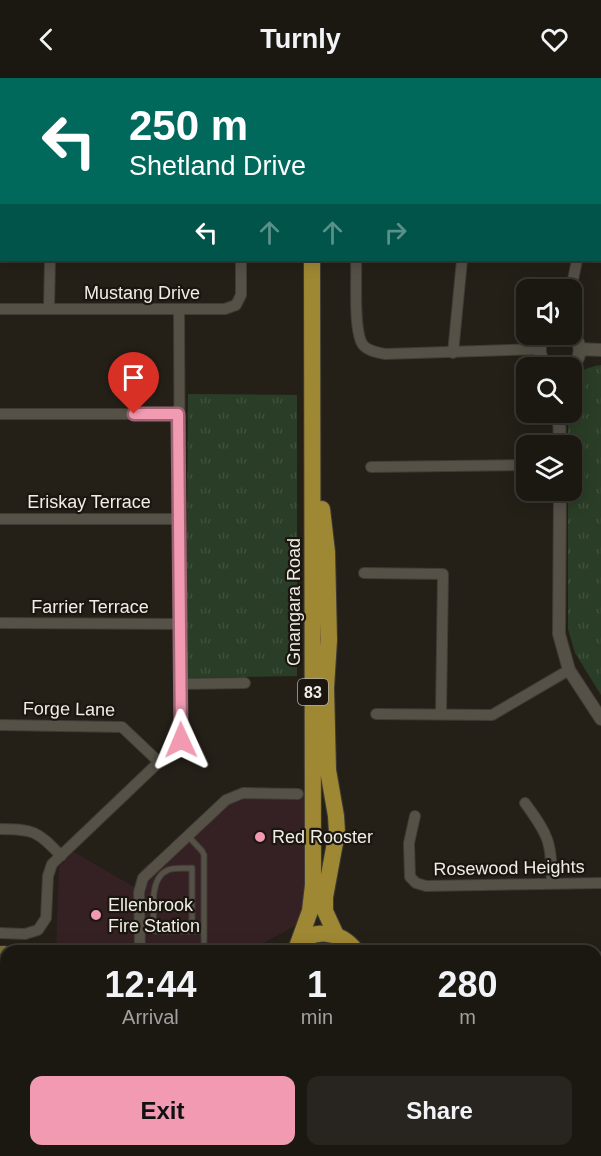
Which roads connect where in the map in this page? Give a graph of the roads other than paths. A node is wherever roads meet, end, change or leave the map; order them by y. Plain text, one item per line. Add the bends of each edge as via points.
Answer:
1 (50, 261) edge
2 (241, 261) edge
3 (312, 261) edge
4 (356, 261) edge
5 (462, 261) edge
6 (578, 261) edge
7 (574, 279) edge
8 (0, 309) edge
9 (49, 309) junction
10 (179, 309) junction
11 (540, 345) edge
12 (579, 345) edge
13 (539, 349) junction
14 (580, 350) junction
15 (601, 350) edge
16 (453, 353) junction
17 (542, 357) edge
18 (578, 357) edge
19 (0, 414) edge
20 (178, 414) junction
21 (313, 437) junction
22 (516, 465) edge
23 (371, 467) dead end
24 (560, 501) edge
25 (0, 519) edge
26 (179, 519) junction
27 (364, 573) dead end
28 (0, 623) edge
29 (180, 624) junction
30 (570, 670) junction
31 (244, 683) dead end
32 (180, 684) junction
33 (376, 714) dead end
34 (441, 714) junction
35 (601, 719) edge
36 (0, 724) edge
37 (159, 762) junction
38 (298, 794) dead end
39 (525, 803) dead end
40 (415, 816) dead end
41 (0, 829) edge
42 (188, 836) junction
43 (61, 856) junction
44 (601, 883) edge
45 (552, 884) junction
46 (192, 931) junction
47 (204, 931) junction
48 (0, 933) edge
49 (140, 945) edge
50 (204, 945) edge
51 (297, 945) edge
52 (300, 945) edge
53 (350, 945) edge

1 - 9 street
2 - 10 street, Mustang Drive via 241,295 236,305 225,309
3 - 21 main road, Gnangara Road / 83
4 - 16 street via 357,334 364,345 385,354
5 - 16 street
6 - 7 street
8 - 9 street, Mustang Drive
9 - 10 street, Mustang Drive
10 - 20 street
11 - 13 street
12 - 14 street
13 - 16 street
13 - 17 street
14 - 15 street
14 - 18 street
19 - 20 street
20 - 26 street
21 - 51 main road, Gnangara Road / 83 via 314,885 310,911
21 - 53 main road, Gnangara Road / 83 via 327,552 328,771 337,832 325,911
22 - 23 street
24 - 30 street via 559,634
25 - 26 street, Eriskay Terrace
26 - 29 street
27 - 34 street via 443,574
28 - 29 street, Farrier Terrace
29 - 32 street
30 - 34 street via 492,715
30 - 35 street
31 - 32 street
32 - 37 street via 181,740
33 - 34 street
36 - 37 street, Forge Lane via 122,727
37 - 43 street
38 - 42 street via 243,793 226,800
39 - 45 street via 552,850
40 - 45 street, Rosewood Heights via 409,843 410,877 416,882 426,886
41 - 43 street via 28,829 45,838
42 - 47 lane via 204,855
42 - 49 street via 143,878 139,892
43 - 48 street via 52,864 48,876 46,918 38,930
44 - 45 street, Rosewood Heights
46 - 46 lane via 154,931 155,888 166,870 192,868
46 - 47 lane
47 - 50 lane
52 - 53 main road, 83 via 316,934

